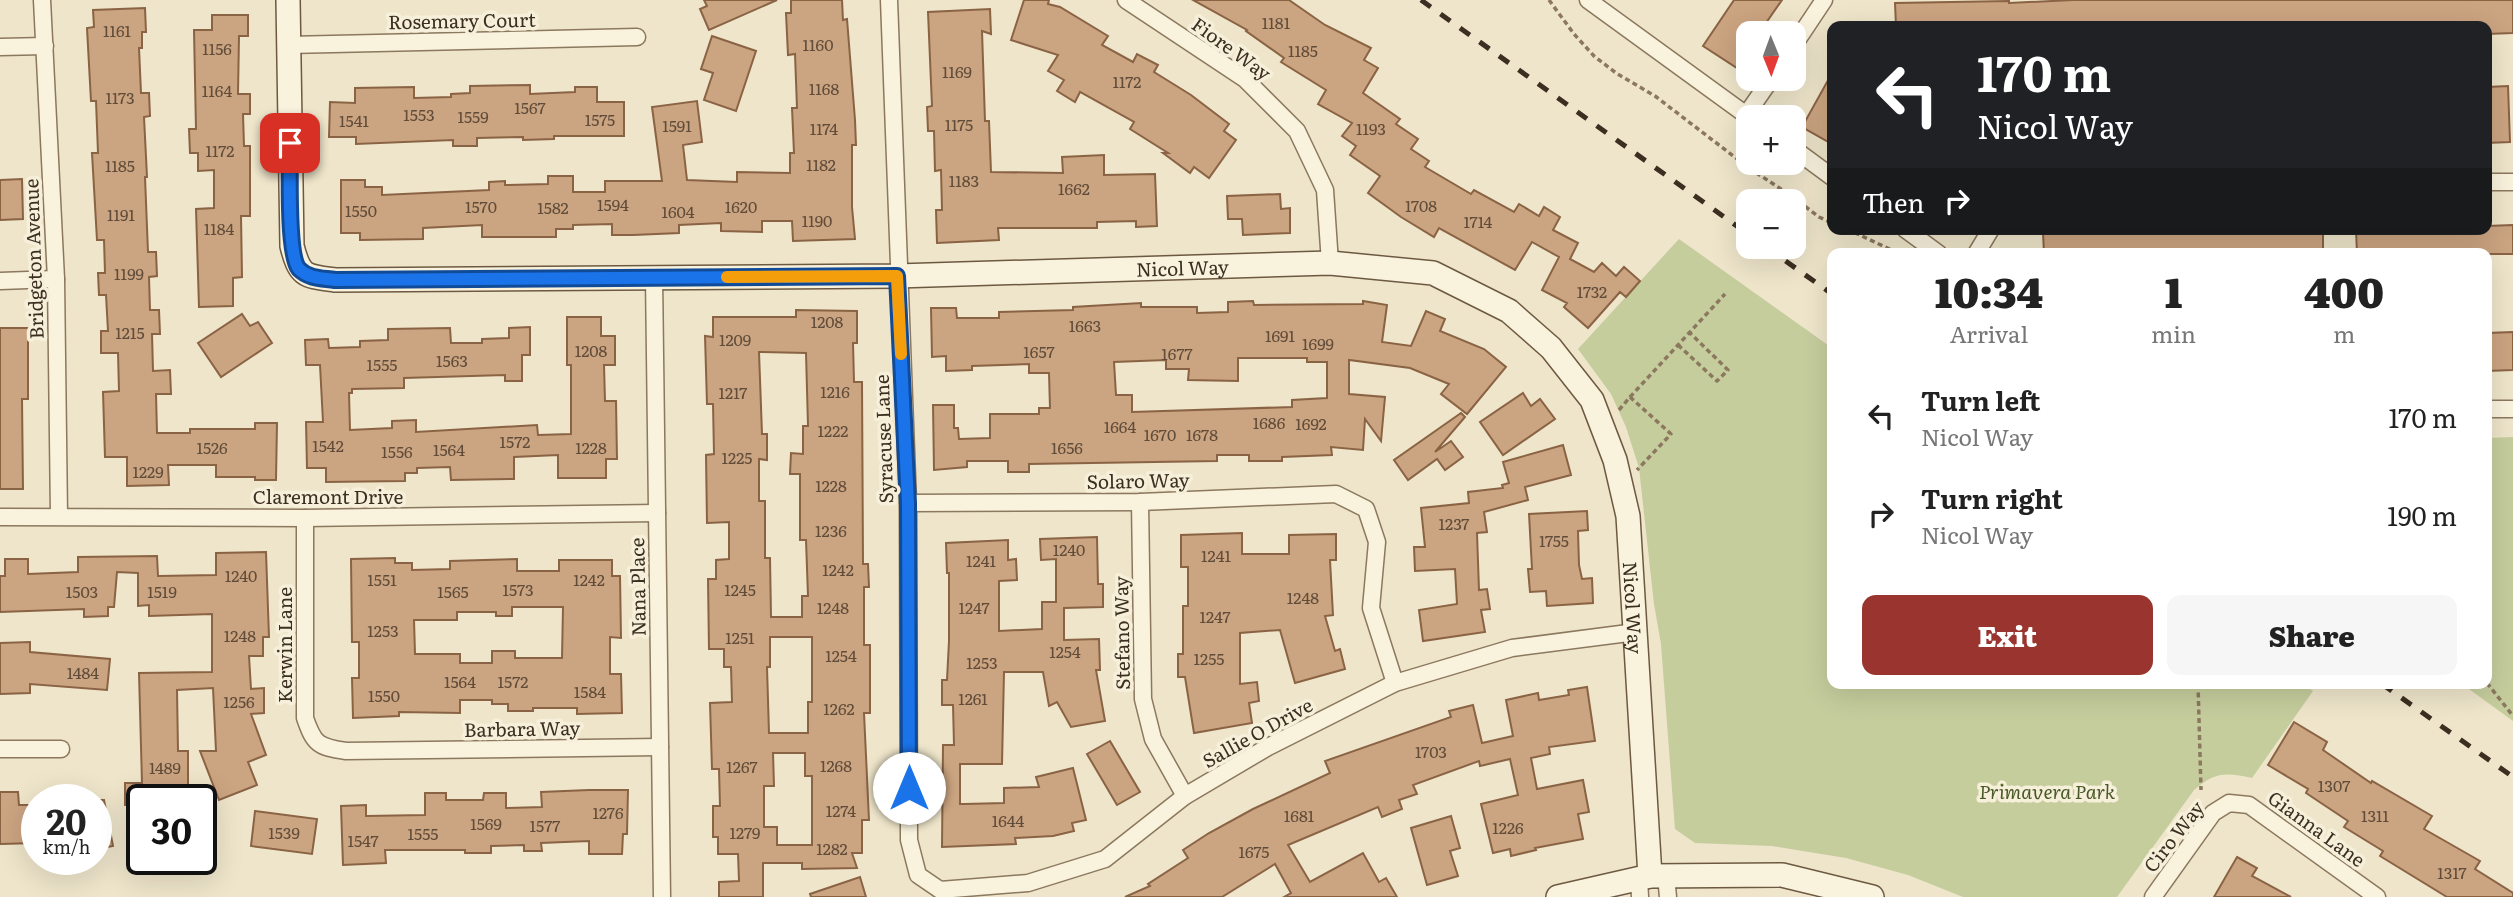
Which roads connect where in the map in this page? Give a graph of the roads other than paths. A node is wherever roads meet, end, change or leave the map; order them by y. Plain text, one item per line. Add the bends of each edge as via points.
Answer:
1 (42, 0) edge
2 (288, 0) edge
3 (889, 0) edge
4 (1126, 0) edge
5 (1588, 0) edge
6 (1824, 0) edge
7 (1806, 27) edge
8 (637, 37) dead end
9 (288, 45) junction
10 (45, 46) junction
11 (0, 47) edge
12 (1736, 107) edge
13 (1806, 158) edge
14 (1827, 173) edge
15 (2492, 182) edge
16 (2513, 182) edge
17 (1913, 235) edge
18 (1931, 248) edge
19 (1330, 263) junction
20 (897, 276) junction
21 (654, 277) junction
22 (56, 279) junction
23 (0, 281) edge
24 (2492, 409) edge
25 (2513, 409) edge
26 (1140, 502) junction
27 (908, 503) junction
28 (657, 513) junction
29 (59, 516) junction
30 (0, 517) edge
31 (304, 518) junction
32 (1636, 632) junction
33 (1395, 683) junction
34 (660, 747) junction
35 (61, 749) dead end
36 (0, 750) edge
37 (384, 751) joint
38 (1185, 796) junction
39 (2229, 803) joint
40 (918, 875) joint
41 (1653, 885) edge
42 (662, 897) edge
43 (1558, 897) edge
44 (1872, 897) edge
45 (2153, 897) edge
46 (2377, 897) edge

1 - 10 street, Bridgeton Avenue
2 - 9 street, Nicol Way
3 - 20 street, Syracuse Lane
4 - 19 street, Fiore Way via 1245,79 1297,131 1325,190
5 - 12 street
6 - 7 street
8 - 9 street, Rosemary Court
9 - 21 street, Nicol Way via 292,246 297,267 310,277
10 - 11 street
10 - 22 street, Bridgeton Avenue
13 - 14 street
15 - 16 street
17 - 18 street
19 - 20 street, Nicol Way
19 - 32 street, Nicol Way via 1433,273 1508,311 1551,348 1592,400 1615,460 1628,516
20 - 21 street, Nicol Way
20 - 27 street, Syracuse Lane
21 - 28 street, Nana Place
22 - 23 street
22 - 29 street, Bridgeton Avenue
24 - 25 street
26 - 27 street, Solaro Way
26 - 33 street, Solaro Way via 1336,494 1366,509 1377,542 1371,608
26 - 38 street, Stefano Way via 1143,699 1153,739
27 - 40 street, Syracuse Lane via 909,840
28 - 31 street, Claremont Drive
28 - 34 street, Nana Place
29 - 30 street, Claremont Drive
29 - 31 street, Claremont Drive
31 - 37 street, Kerwin Lane via 305,718 312,738 324,748
32 - 33 street, Sallie O Drive via 1512,649
32 - 41 street, Nicol Way
33 - 38 street, Sallie O Drive via 1268,747
34 - 37 street, Barbara Way
34 - 42 street, Nana Place
35 - 36 street
38 - 40 street, Sallie O Drive via 1105,859 1028,883 940,890
39 - 45 street, Ciro Way via 2213,813
39 - 46 street, Gianna Lane via 2249,805
41 - 43 street
41 - 44 street via 1782,875

